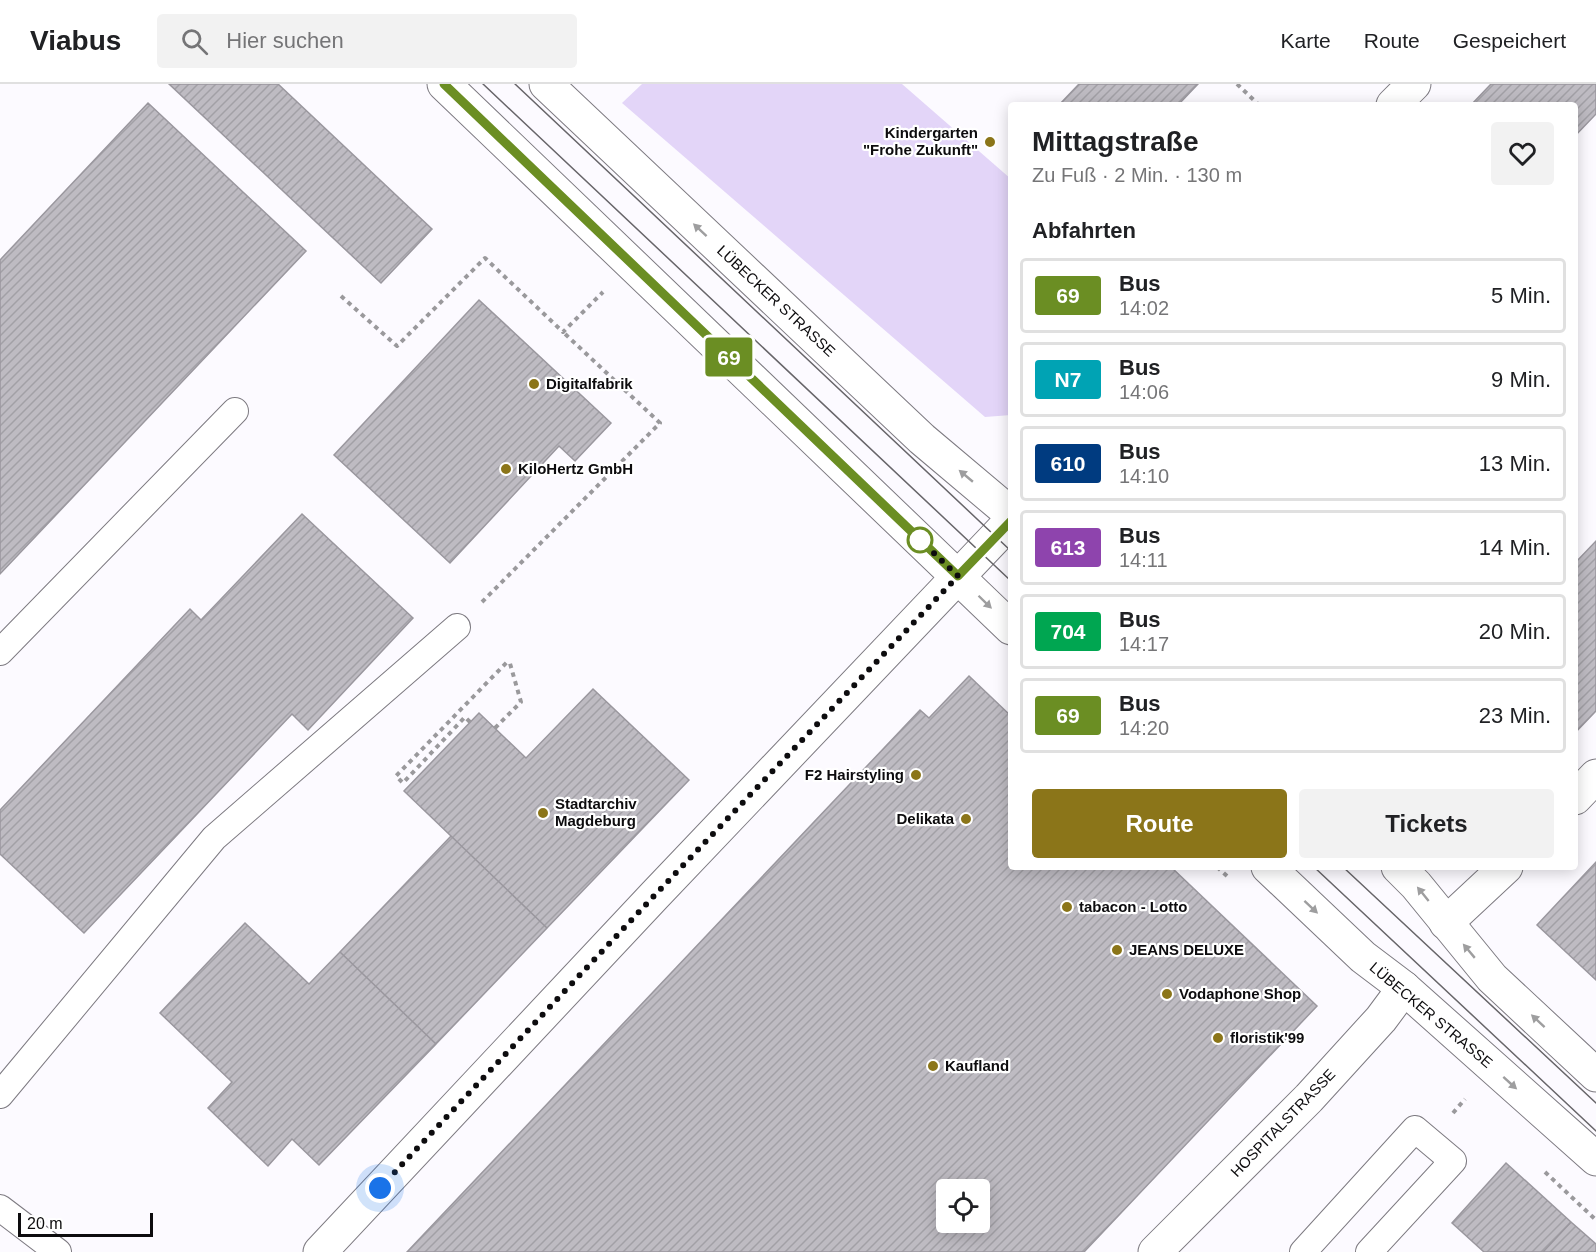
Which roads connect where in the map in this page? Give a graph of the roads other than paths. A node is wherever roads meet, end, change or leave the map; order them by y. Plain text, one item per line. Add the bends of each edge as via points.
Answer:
1 (444, 84) edge
2 (546, 84) edge
3 (1414, 84) edge
4 (1396, 102) edge
5 (235, 411) dead end
6 (1008, 511) edge
7 (1008, 524) edge
8 (958, 576) junction
9 (1008, 625) edge
10 (457, 627) road end
11 (0, 652) edge
12 (1596, 776) edge
13 (1578, 795) edge
14 (1271, 870) edge
15 (1401, 870) edge
16 (1503, 870) edge
17 (1446, 923) junction
18 (1404, 988) junction
19 (1596, 1075) edge
20 (0, 1095) edge
21 (1596, 1160) edge
22 (0, 1208) edge
23 (58, 1252) edge
24 (320, 1252) edge
25 (1155, 1252) edge
26 (1303, 1252) edge
27 (1369, 1252) edge

1 - 8 main road
6 -> 2 main road, LÜBECKER STRASSE via 922,439
3 - 4 main road
5 - 11 lane
7 - 8 main road
8 -> 9 main road
8 - 24 main road
10 - 20 lane via 214,838
12 - 13 main road
14 -> 18 main road, LÜBECKER STRASSE via 1363,957
17 -> 15 main road
16 - 17 main road
19 -> 17 main road via 1492,978
18 -> 21 main road, LÜBECKER STRASSE
18 - 25 main road, HOSPITALSTRASSE via 1309,1098
22 - 23 lane
26 - 27 lane via 1415,1129 1453,1161

